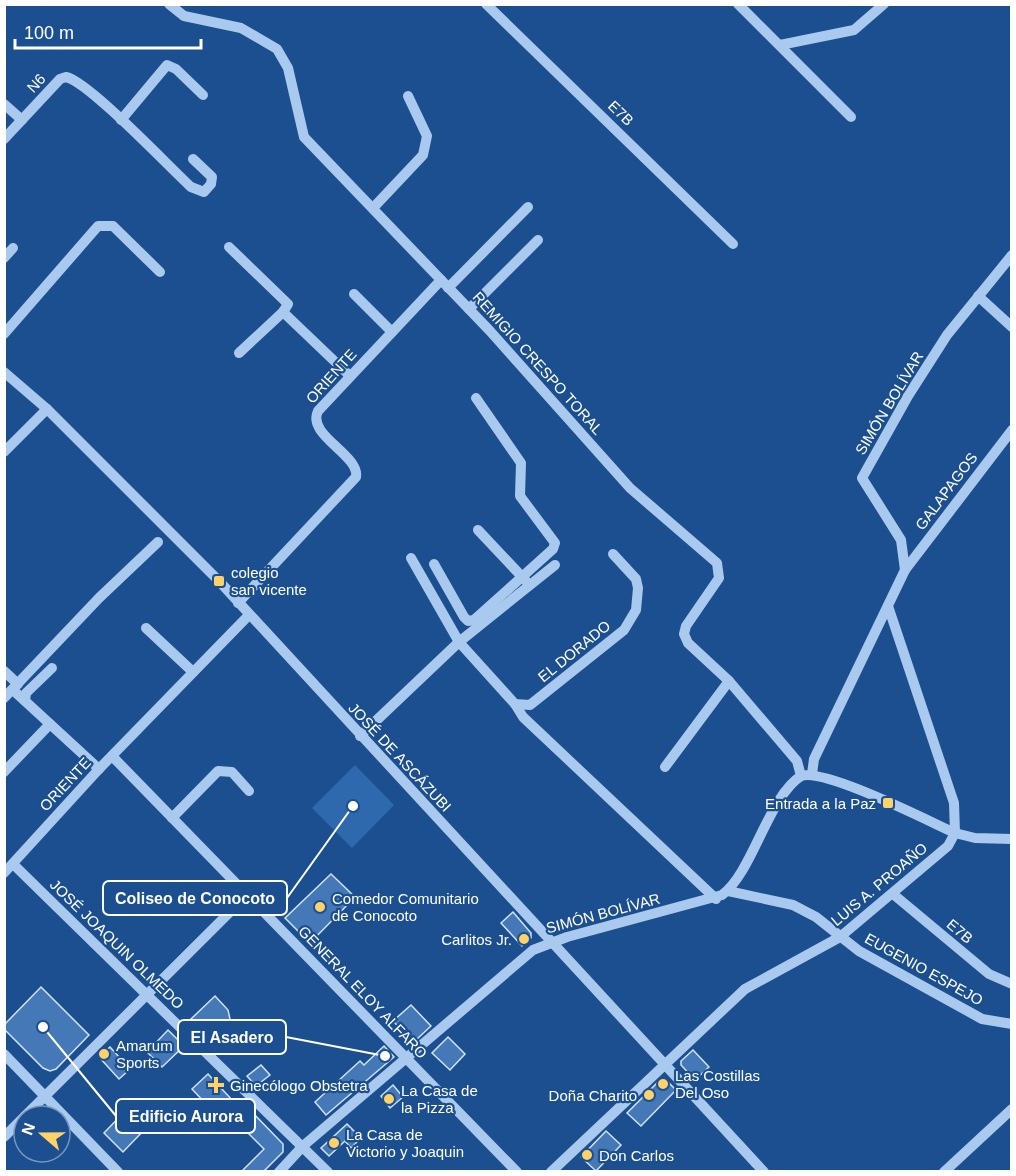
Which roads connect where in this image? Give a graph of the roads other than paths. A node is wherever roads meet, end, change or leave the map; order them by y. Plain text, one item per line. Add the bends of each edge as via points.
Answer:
1 (169, 4) edge
2 (486, 4) edge
3 (738, 4) edge
4 (884, 4) edge
5 (780, 45) junction
6 (203, 95) dead end
7 (408, 96) dead end
8 (4, 104) edge
9 (851, 117) dead end
10 (22, 120) junction
11 (121, 120) junction
12 (4, 139) edge
13 (193, 159) dead end
14 (528, 207) dead end
15 (373, 208) junction
16 (538, 240) dead end
17 (733, 244) dead end
18 (229, 247) dead end
19 (13, 248) dead end
20 (1011, 255) edge
21 (4, 258) edge
22 (160, 272) dead end
23 (444, 284) junction
24 (354, 294) dead end
25 (978, 296) junction
26 (469, 309) junction
27 (283, 312) junction
28 (1011, 327) edge
29 (392, 332) junction
30 (4, 334) edge
31 (239, 353) dead end
32 (4, 372) edge
33 (350, 376) junction
34 (476, 398) dead end
35 (46, 409) junction
36 (1011, 430) edge
37 (4, 453) edge
38 (478, 530) dead end
39 (158, 542) dead end
40 (613, 554) dead end
41 (411, 558) dead end
42 (434, 564) dead end
43 (555, 565) dead end
44 (905, 570) junction
45 (526, 581) junction
46 (238, 603) junction
47 (888, 606) junction
48 (249, 615) junction
49 (146, 628) dead end
50 (459, 642) junction
51 (52, 668) dead end
52 (4, 670) edge
53 (193, 672) junction
54 (729, 681) junction
55 (12, 691) edge
56 (25, 700) junction
57 (515, 704) junction
58 (50, 724) junction
59 (360, 736) junction
60 (112, 756) junction
61 (665, 767) dead end
62 (99, 769) junction
63 (4, 772) edge
64 (806, 774) junction
65 (249, 791) dead end
66 (172, 818) junction
67 (955, 833) junction
68 (1011, 839) edge
69 (13, 864) junction
70 (4, 873) edge
71 (728, 891) junction
72 (892, 894) junction
73 (247, 895) junction
74 (716, 898) junction
75 (840, 937) junction
76 (553, 941) junction
77 (1011, 984) edge
78 (147, 994) junction
79 (1011, 1024) edge
80 (4, 1054) edge
81 (408, 1059) junction
82 (664, 1062) junction
83 (44, 1096) junction
84 (36, 1104) edge
85 (1011, 1109) edge
86 (303, 1146) junction
87 (759, 1170) edge
88 (118, 1172) edge
89 (279, 1172) edge
90 (328, 1172) edge
91 (517, 1172) edge
92 (551, 1172) edge
93 (944, 1172) edge

1 - 15 street, REMIGIO CRESPO TORAL via 184,16 241,28 277,49 288,68 304,136
2 - 17 street, E7B
3 - 5 street
4 - 5 street via 854,30
5 - 9 street
6 - 11 street via 176,69 166,65
7 - 15 street via 427,136 423,154
8 - 10 street
10 - 11 street, N6 via 66,77
10 - 12 street, N6
11 - 13 street via 191,187 204,192 212,177
14 - 23 street, ORIENTE
15 - 23 street, REMIGIO CRESPO TORAL
16 - 26 street
18 - 27 street via 288,304
19 - 21 street
20 - 25 street, SIMÓN BOLÍVAR
22 - 30 street via 112,226 98,226
23 - 26 street, REMIGIO CRESPO TORAL
23 - 29 street, ORIENTE
24 - 29 street
25 - 28 street
25 - 44 street, SIMÓN BOLÍVAR via 947,335 908,396 862,478 901,540
26 - 54 street, REMIGIO CRESPO TORAL via 630,488 717,563 719,578 684,633 688,643
27 - 31 street
27 - 33 street
29 - 33 street, ORIENTE
32 - 35 street, JOSÉ DE ASCÁZUBI
33 - 46 street, ORIENTE via 321,406 315,419 354,466 356,477
34 - 45 street via 521,463 520,496 555,543
35 - 37 street
35 - 46 street, JOSÉ DE ASCÁZUBI
36 - 44 street, GALAPAGOS
38 - 45 street
39 - 55 street
40 - 57 street, EL DORADO via 636,579 638,588 636,610 624,630 530,705
41 - 50 street
42 - 45 street via 468,621
43 - 45 street
44 - 47 street, SIMÓN BOLÍVAR
45 - 50 street
46 - 48 street, JOSÉ DE ASCÁZUBI
47 - 64 street, SIMÓN BOLÍVAR
47 - 67 street via 954,803
48 - 53 street, ORIENTE
48 - 59 street, JOSÉ DE ASCÁZUBI
49 - 53 street
50 - 57 street
50 - 59 street
51 - 56 street via 26,693
52 - 55 street
53 - 60 street, ORIENTE
54 - 61 street
54 - 64 street, REMIGIO CRESPO TORAL
55 - 56 street
56 - 58 street
57 - 74 street via 523,717
58 - 62 street
58 - 63 street
59 - 76 street, JOSÉ DE ASCÁZUBI
60 - 62 street, ORIENTE
60 - 66 street, GENERAL ELOY ALFARO
62 - 69 street, ORIENTE
64 - 67 street via 837,781
64 - 71 street, SIMÓN BOLÍVAR via 779,803
65 - 66 street via 232,772 218,771
66 - 73 street, GENERAL ELOY ALFARO
67 - 68 street
67 - 72 street, LUIS A. PROAÑO via 948,846
69 - 70 street, ORIENTE
69 - 78 street, JOSÉ JOAQUIN OLMEDO
71 - 74 street, SIMÓN BOLÍVAR
71 - 75 street, EUGENIO ESPEJO via 793,905 816,917
72 - 75 street, LUIS A. PROAÑO
72 - 77 street, E7B via 989,974
73 - 78 street
73 - 81 street, GENERAL ELOY ALFARO
74 - 76 street, SIMÓN BOLÍVAR
75 - 79 street, EUGENIO ESPEJO via 982,1019
75 - 82 street, LUIS A. PROAÑO via 745,989
76 - 81 street, SIMÓN BOLÍVAR via 533,950
76 - 82 street, JOSÉ DE ASCÁZUBI
78 - 83 street
78 - 86 street, JOSÉ JOAQUIN OLMEDO
80 - 83 street
81 - 86 street, SIMÓN BOLÍVAR
81 - 91 street, GENERAL ELOY ALFARO
82 - 87 street, JOSÉ DE ASCÁZUBI
82 - 92 street, LUIS A. PROAÑO
83 - 84 street
83 - 88 street
85 - 93 street
86 - 89 street, SIMÓN BOLÍVAR
86 - 90 street, JOSÉ JOAQUIN OLMEDO

